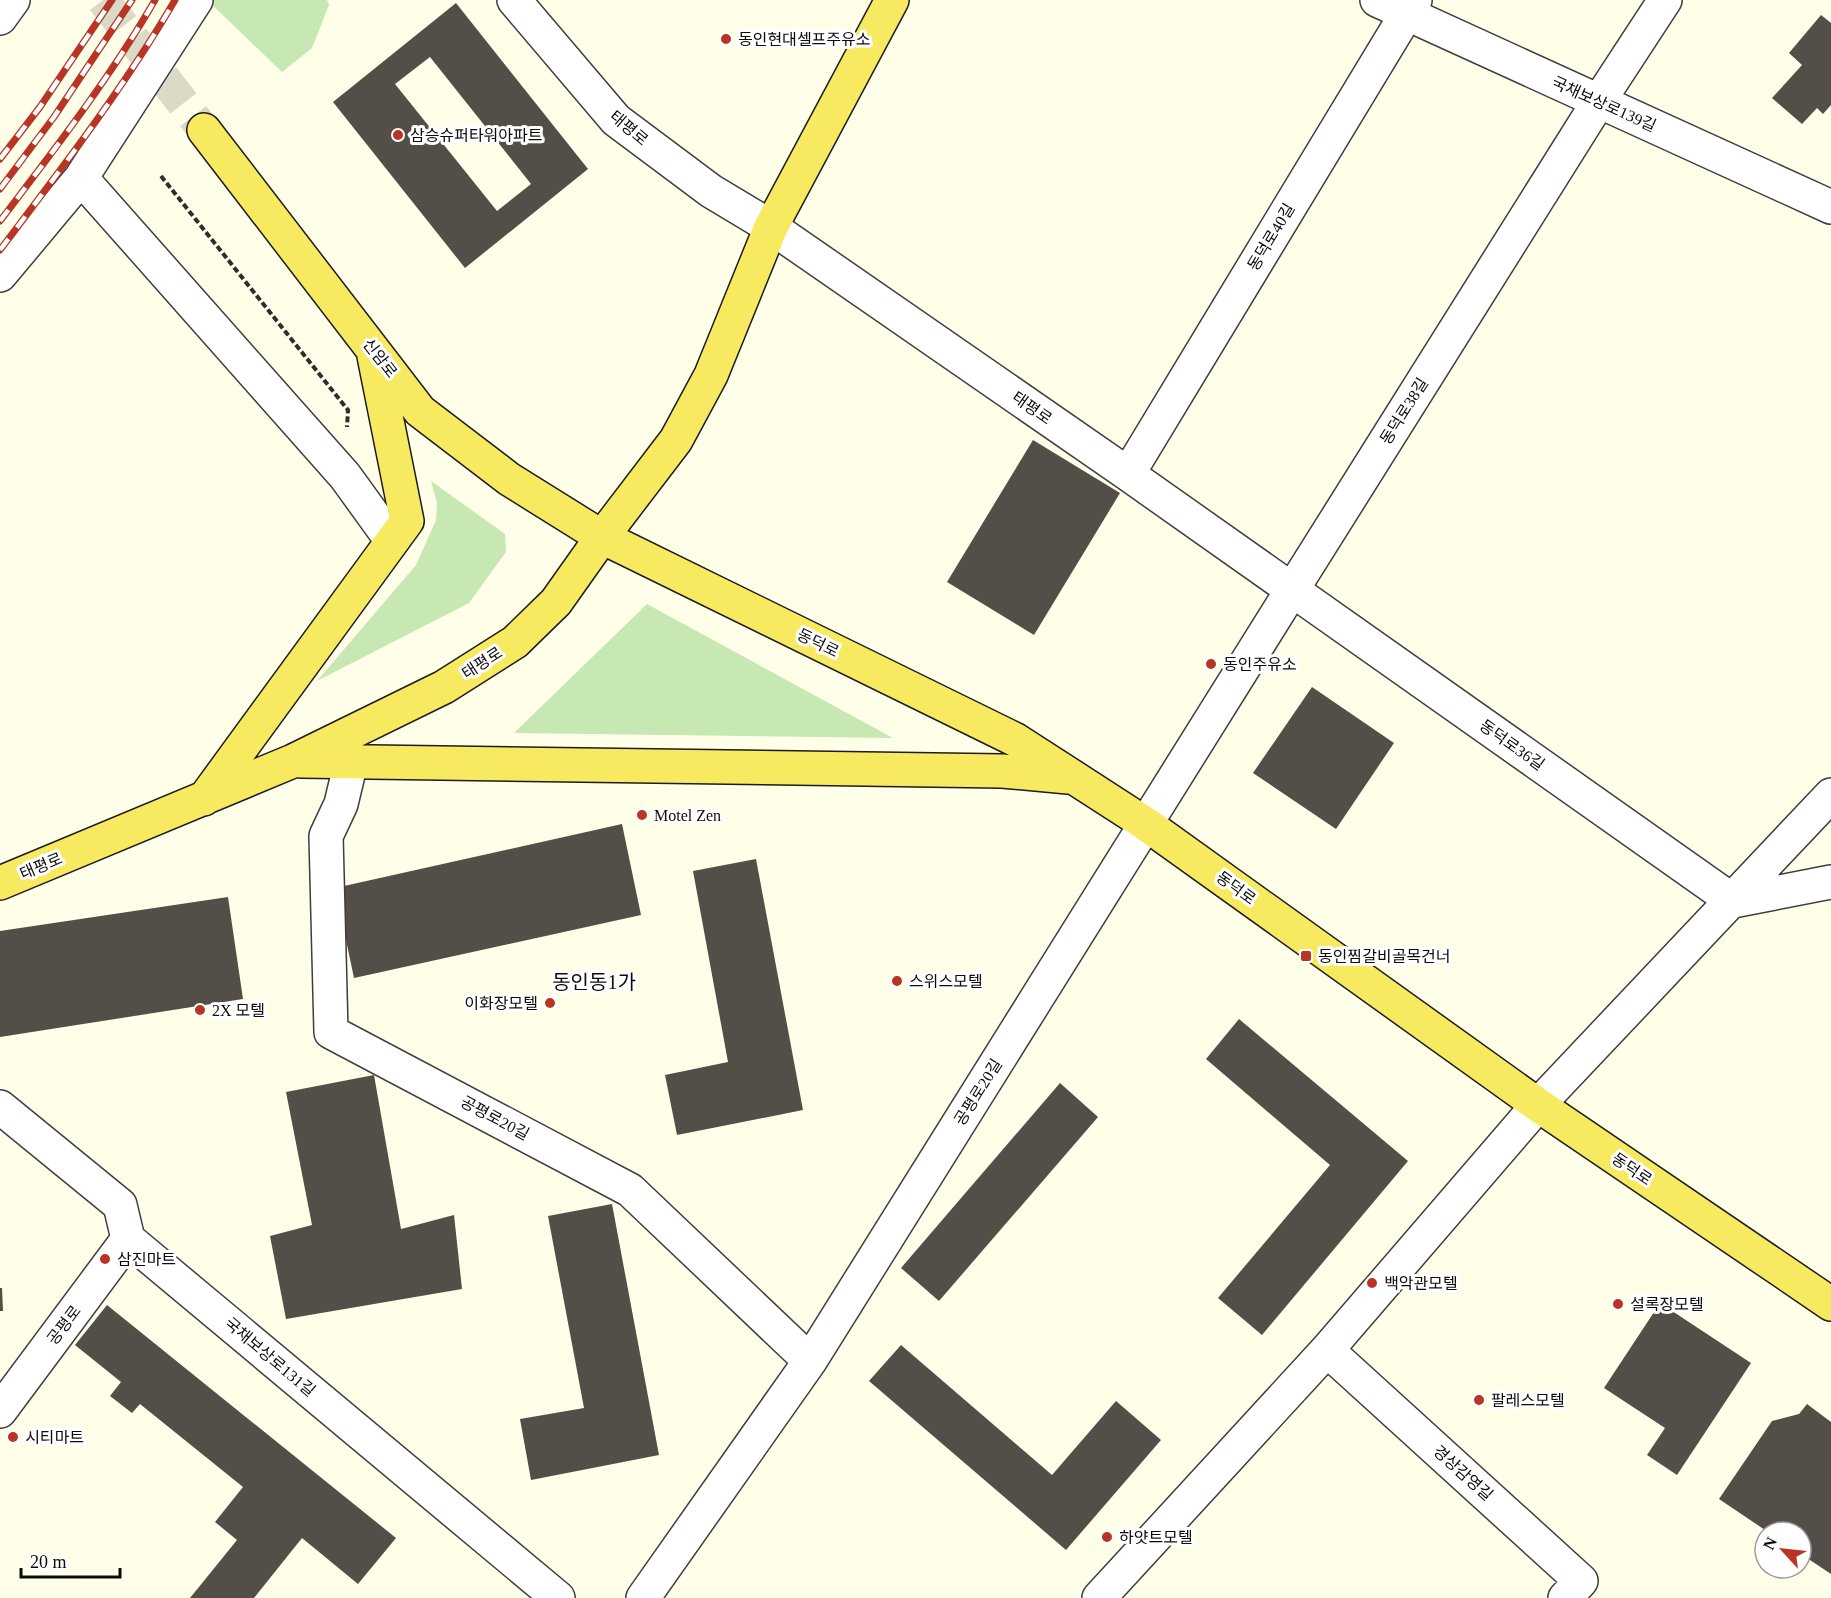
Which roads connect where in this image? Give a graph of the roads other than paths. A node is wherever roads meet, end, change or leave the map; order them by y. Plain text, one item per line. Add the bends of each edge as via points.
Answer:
1 (13, 0) edge
2 (196, 0) edge
3 (514, 0) edge
4 (892, 0) edge
5 (1377, 0) edge
6 (1665, 0) edge
7 (1411, 7) edge
8 (0, 18) edge
9 (1599, 101) junction
10 (204, 130) tunnel mouth
11 (81, 178) junction
12 (1831, 207) edge
13 (771, 227) junction
14 (0, 274) edge
15 (372, 349) junction
16 (1128, 474) junction
17 (602, 537) junction
18 (392, 541) junction
19 (1292, 590) junction
20 (293, 761) junction
21 (351, 762) junction
22 (1075, 778) junction
23 (1831, 795) edge
24 (204, 799) junction
25 (1146, 824) junction
26 (1831, 882) edge
27 (0, 883) edge
28 (1732, 901) junction
29 (1538, 1105) junction
30 (0, 1107) edge
31 (128, 1239) junction
32 (1831, 1304) edge
33 (1327, 1350) junction
34 (810, 1361) junction
35 (0, 1411) edge
36 (558, 1598) edge
37 (642, 1598) edge
38 (1099, 1598) edge
39 (1565, 1598) edge

1 - 8 street
2 - 11 street
3 - 13 street, 태평로 via 616,120 711,191
4 - 13 main road, 태평로
5 - 7 street, 국채보상로139길
6 - 9 street, 동덕로38길
7 - 9 street, 국채보상로139길
7 - 16 street, 동덕로40길
9 - 12 street, 국채보상로139길
9 - 19 street, 동덕로38길
10 - 15 main road, 신암로
11 - 14 street
11 - 18 street via 345,476
13 - 16 street, 태평로
13 - 17 main road, 태평로 via 711,375 676,440
15 - 17 main road, 신암로 via 420,411 508,479
15 - 18 main road via 407,521
16 - 19 street, 태평로
17 - 20 main road, 태평로 via 556,602 515,642 444,687
17 - 22 main road, 동덕로 via 1016,740
18 - 24 main road
19 - 25 street, 동덕로38길
19 - 28 street, 동덕로36길
20 - 21 main road
20 - 24 main road, 태평로
21 - 22 main road via 1002,771
21 - 34 street, 공평로20길 via 341,804 326,836 331,1032 630,1190
22 - 25 main road, 동덕로
23 - 28 street
24 - 27 main road, 태평로
25 - 29 main road, 동덕로
25 - 34 street, 공평로20길
26 - 28 street
28 - 29 street
29 - 32 main road, 동덕로
29 - 33 street
30 - 31 street via 120,1204
31 - 35 street, 공평로
31 - 36 street, 국채보상로131길
33 - 38 street
33 - 39 street, 경상감영길 via 1581,1581
34 - 37 street, 공평로20길

